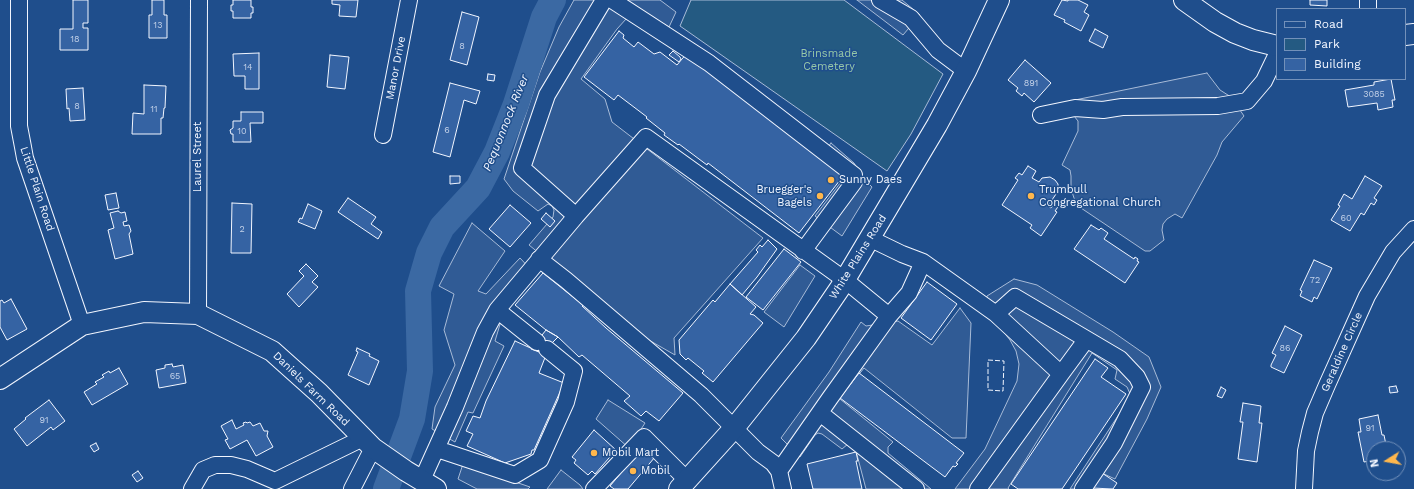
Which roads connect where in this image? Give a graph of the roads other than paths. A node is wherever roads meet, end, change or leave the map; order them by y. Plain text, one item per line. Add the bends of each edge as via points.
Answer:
1 (19, 0) edge
2 (199, 0) edge
3 (410, 0) edge
4 (604, 0) edge
5 (612, 0) edge
6 (881, 0) edge
7 (999, 0) edge
8 (1184, 0) edge
9 (1276, 46) edge
10 (1276, 56) edge
11 (966, 71) junction
12 (1041, 115) dead end
13 (383, 135) dead end
14 (576, 216) junction
15 (1414, 229) edge
16 (871, 239) junction
17 (803, 251) junction
18 (539, 259) junction
19 (923, 262) junction
20 (845, 280) junction
21 (497, 310) junction
22 (198, 314) junction
23 (996, 314) junction
24 (889, 316) junction
25 (82, 325) junction
26 (1086, 340) junction
27 (1061, 374) junction
28 (0, 379) edge
29 (820, 413) junction
30 (735, 427) junction
31 (372, 447) junction
32 (437, 449) junction
33 (779, 471) junction
34 (421, 480) edge
35 (275, 485) edge
36 (683, 485) edge
37 (192, 489) edge
38 (352, 489) edge
39 (594, 489) edge
40 (783, 489) edge
41 (916, 489) edge
42 (978, 489) edge
43 (1083, 489) edge
44 (1304, 489) edge

1 - 25 street, Little Plain Road via 19,126 25,158
2 - 22 street, Laurel Street
3 - 13 street, Manor Drive
4 - 14 street via 547,95 522,168
5 - 17 street via 709,63 854,174 854,182
6 - 11 street via 911,18 938,50
7 - 11 main road, White Plains Road
8 - 9 main road via 1235,33
10 - 12 street via 1264,81 1247,101 1218,106 1122,107 1103,110 1075,108
11 - 16 main road, White Plains Road via 938,125
14 - 17 street via 646,137
14 - 18 street
15 - 44 street, Geraldine Circle via 1393,252 1367,296 1315,413 1306,451
16 - 19 street
16 - 20 main road, White Plains Road
17 - 20 street
18 - 21 street
18 - 30 street via 657,357
19 - 23 street
19 - 24 street via 909,293
20 - 24 street
20 - 30 main road, White Plains Road via 806,338
21 - 32 street via 485,332
21 - 32 street via 574,371 566,402 540,460 515,475
22 - 25 main road, Daniels Farm Road via 144,312
22 - 31 main road, Daniels Farm Road via 272,351
23 - 26 street via 1015,297
23 - 27 street
24 - 29 street
25 - 28 main road, Daniels Farm Road
26 - 27 street
26 - 43 street via 1120,359 1137,377 1142,387 1114,443
27 - 42 street
29 - 33 street
29 - 41 street
30 - 33 street
30 - 36 main road, White Plains Road
31 - 34 main road, Daniels Farm Road
31 - 35 street
31 - 38 street
32 - 34 street
33 - 40 street
35 - 37 street via 246,469 231,465 215,465 203,470
36 - 39 street via 644,437

